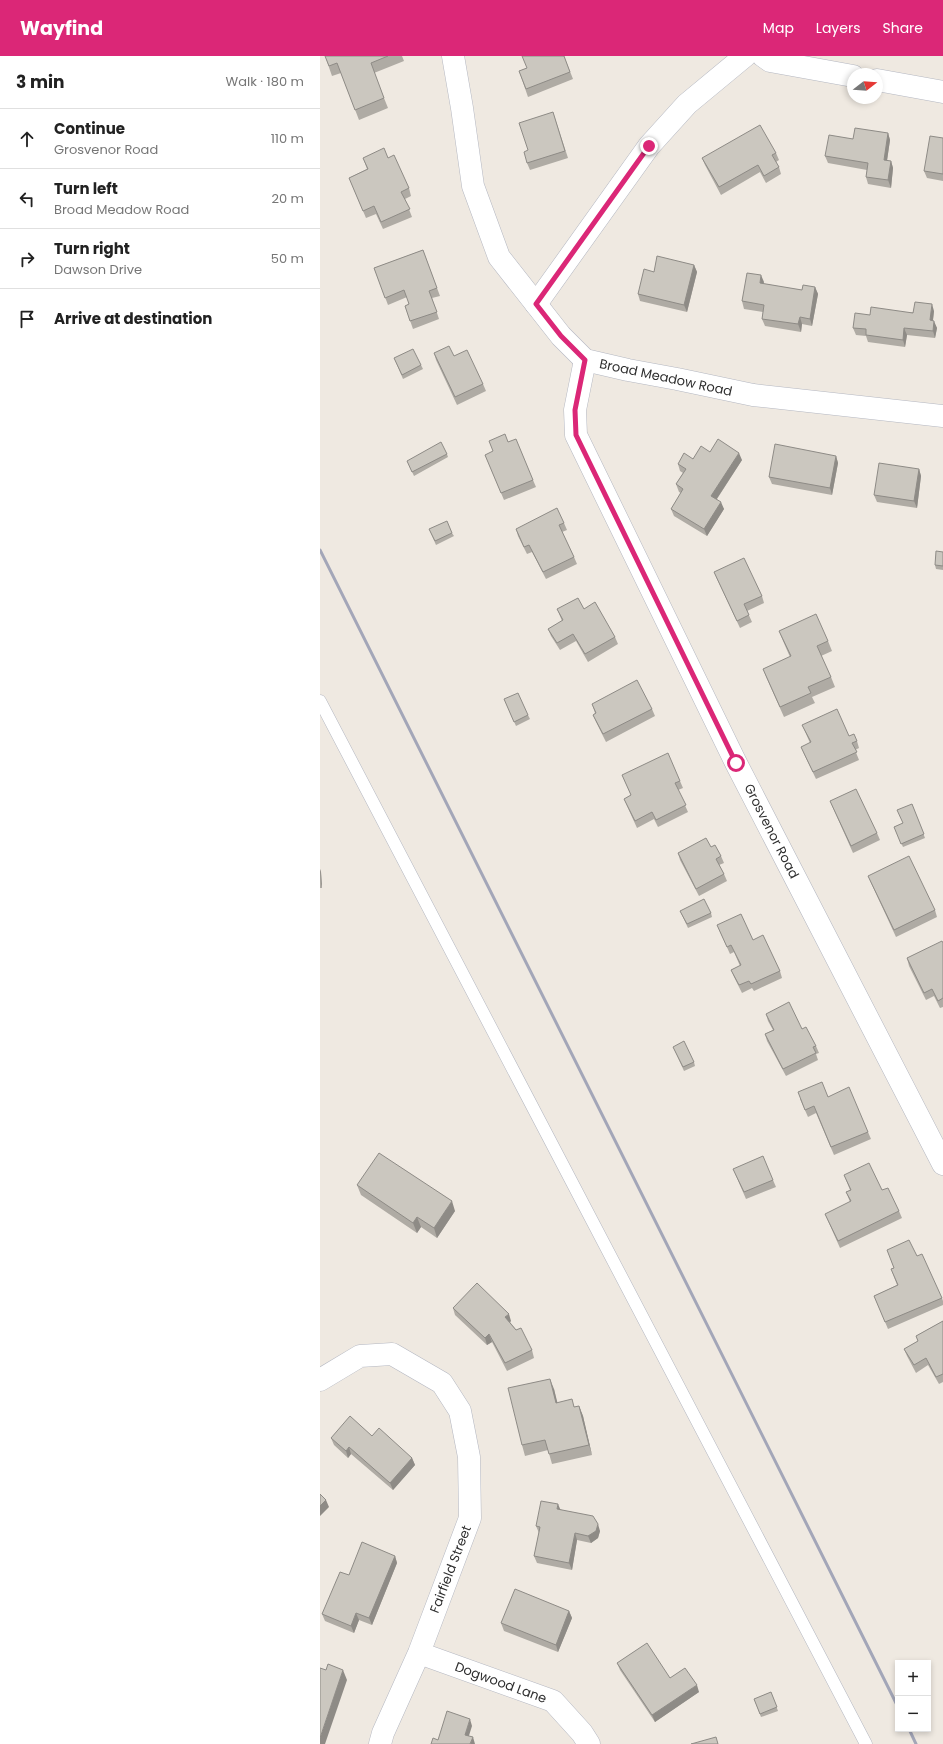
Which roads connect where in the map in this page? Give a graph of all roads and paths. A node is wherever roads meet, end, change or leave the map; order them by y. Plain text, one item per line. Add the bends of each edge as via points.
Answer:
1 (453, 56) edge
2 (745, 56) edge
3 (763, 56) edge
4 (847, 75) edge
5 (883, 81) edge
6 (943, 92) edge
7 (536, 304) junction
8 (585, 360) junction
9 (943, 416) edge
10 (320, 702) edge
11 (943, 1164) edge
12 (320, 1380) edge
13 (419, 1653) junction
14 (380, 1744) edge
15 (588, 1744) edge
16 (866, 1744) edge

1 - 7 street, Broad Meadow Road via 473,186 499,257
2 - 7 street via 687,104 649,146
3 - 4 street via 770,61
5 - 6 street
7 - 8 street, Broad Meadow Road via 561,336
8 - 9 street, Broad Meadow Road via 753,395
8 - 11 street, Grosvenor Road via 575,410 576,435 736,763
10 - 16 lane
12 - 13 street, Fairfield Street via 360,1356 392,1354 442,1383 460,1411 469,1456 470,1518
13 - 14 street, Fairfield Street
13 - 15 street, Dogwood Lane via 553,1701

